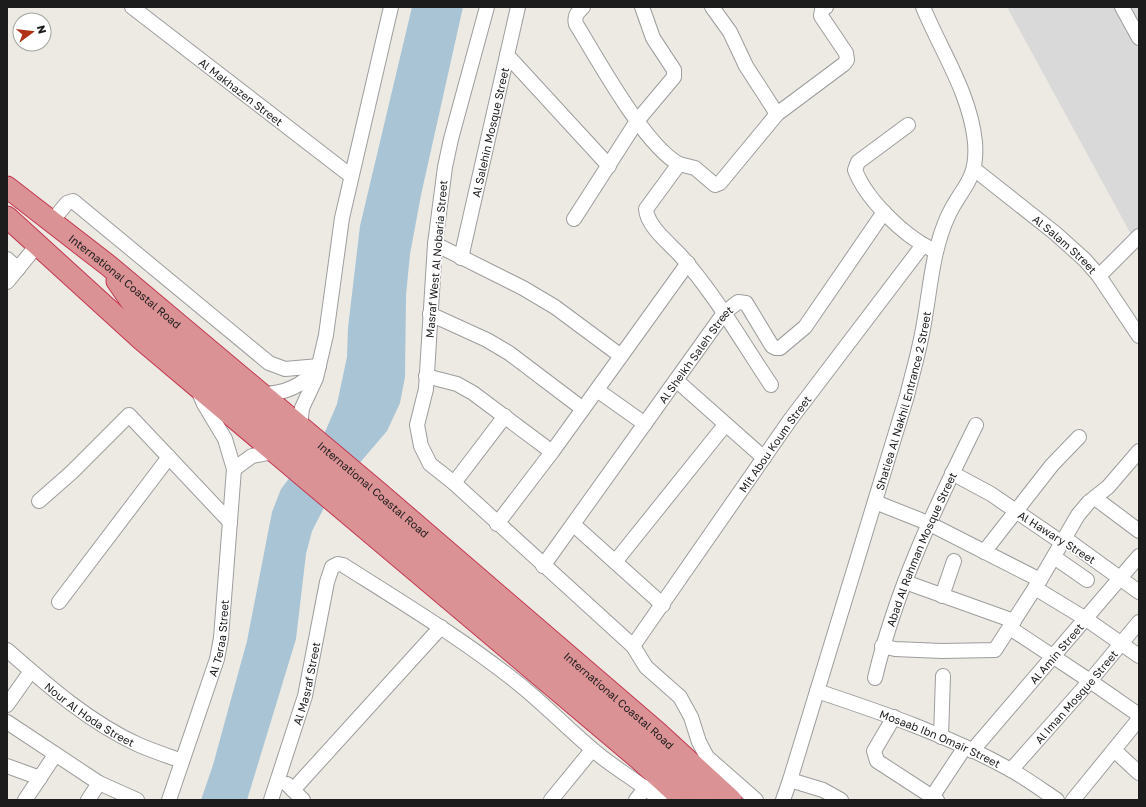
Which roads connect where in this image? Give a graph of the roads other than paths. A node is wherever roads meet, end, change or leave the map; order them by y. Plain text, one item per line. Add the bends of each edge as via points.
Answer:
1 (132, 7) edge
2 (391, 7) edge
3 (487, 7) edge
4 (518, 7) edge
5 (582, 7) edge
6 (642, 7) edge
7 (712, 7) edge
8 (826, 7) edge
9 (923, 7) edge
10 (1122, 7) edge
11 (1139, 38) edge
12 (507, 55) junction
13 (777, 114) junction
14 (637, 121) junction
15 (908, 125) dead end
16 (679, 164) junction
17 (609, 166) junction
18 (974, 168) junction
19 (351, 176) junction
20 (7, 187) edge
21 (884, 212) junction
22 (7, 217) edge
23 (574, 219) dead end
24 (52, 221) junction
25 (1139, 236) edge
26 (38, 244) junction
27 (435, 244) junction
28 (923, 245) junction
29 (936, 252) junction
30 (461, 258) junction
31 (7, 259) edge
32 (688, 264) junction
33 (109, 266) junction
34 (18, 269) junction
35 (1099, 276) junction
36 (7, 282) edge
37 (724, 313) junction
38 (430, 314) junction
39 (1139, 336) edge
40 (621, 356) junction
41 (319, 366) junction
42 (426, 376) junction
43 (676, 380) junction
44 (771, 385) dead end
45 (198, 388) junction
46 (597, 390) junction
47 (261, 394) junction
48 (583, 408) junction
49 (505, 416) junction
50 (645, 424) junction
51 (725, 425) junction
52 (976, 425) dead end
53 (1079, 437) dead end
54 (285, 438) junction
55 (1139, 451) edge
56 (552, 452) junction
57 (169, 457) junction
58 (764, 458) junction
59 (234, 469) junction
60 (952, 473) junction
61 (454, 482) junction
62 (1095, 498) junction
63 (372, 500) junction
64 (39, 501) dead end
65 (875, 502) junction
66 (1015, 511) junction
67 (230, 522) junction
68 (928, 523) junction
69 (497, 524) junction
70 (574, 526) junction
71 (1139, 531) edge
72 (1064, 542) junction
73 (984, 552) junction
74 (1139, 556) edge
75 (1054, 557) junction
76 (954, 561) dead end
77 (615, 562) junction
78 (544, 566) junction
79 (1120, 578) junction
80 (1087, 580) dead end
81 (905, 582) junction
82 (1038, 584) junction
83 (1139, 592) edge
84 (942, 596) junction
85 (59, 602) dead end
86 (663, 605) junction
87 (1086, 619) junction
88 (1139, 622) edge
89 (1012, 625) junction
90 (440, 627) junction
91 (1121, 644) junction
92 (633, 646) junction
93 (882, 646) junction
94 (7, 650) edge
95 (1139, 656) edge
96 (1053, 657) junction
97 (31, 671) junction
98 (943, 676) dead end
99 (875, 678) dead end
100 (1090, 681) junction
101 (817, 691) junction
102 (7, 705) edge
103 (1139, 716) edge
104 (894, 717) junction
105 (1139, 719) edge
106 (7, 722) edge
107 (941, 737) junction
108 (969, 749) junction
109 (592, 750) junction
110 (1114, 750) junction
111 (55, 755) junction
112 (182, 761) junction
113 (7, 766) edge
114 (1011, 770) junction
115 (1139, 773) edge
116 (280, 776) junction
117 (40, 778) junction
118 (790, 780) junction
119 (99, 782) junction
120 (646, 788) junction
121 (298, 795) edge
122 (1043, 796) edge
123 (1079, 798) edge
124 (933, 799) edge
125 (25, 800) edge
126 (88, 800) edge
127 (138, 800) edge
128 (169, 800) edge
129 (271, 800) edge
130 (551, 800) edge
131 (636, 800) edge
132 (660, 800) edge
133 (684, 800) edge
134 (705, 800) edge
135 (731, 800) edge
136 (756, 800) edge
137 (783, 800) edge
138 (841, 800) edge
139 (1057, 800) edge

1 - 19 street, Al Makhazen Street
2 - 19 street
3 - 27 street, Masraf West Al Nobaria Street via 451,139
4 - 12 street, Al Salehin Mosque Street
5 - 14 street via 576,14 576,24
6 - 14 street via 654,38 675,75
7 - 13 street via 730,32 746,66
8 - 13 street via 822,10 821,16 846,53 847,60
9 - 18 street, Shatiea Al Nakhil Entrance 2 Street via 967,107 974,142
10 - 11 street
12 - 17 street
12 - 30 street, Al Salehin Mosque Street
13 - 16 street via 720,183 715,185 695,168
14 - 16 street via 666,155
14 - 17 street
15 - 21 street via 858,162 856,167 856,173 868,193
16 - 32 street via 646,213
17 - 23 street
18 - 29 street, Shatiea Al Nakhil Entrance 2 Street via 970,181 948,215
18 - 35 street, Al Salam Street via 1073,248
19 - 41 street via 339,232 326,335
20 - 24 highway, International Coastal Road
21 - 28 street
21 - 37 street, Al Sheikh Saleh Street via 805,326 780,348 772,346 746,303 738,302
22 - 26 highway, International Coastal Road
24 - 33 highway, International Coastal Road
24 - 41 street via 67,203 73,201 269,363 293,370
25 - 35 street
26 - 34 street
26 - 45 highway, International Coastal Road
27 - 30 street
27 - 38 street, Masraf West Al Nobaria Street
28 - 29 street
28 - 58 street, Mit Abou Koum Street
29 - 65 street, Shatiea Al Nakhil Entrance 2 Street via 916,361
30 - 40 street via 555,307
31 - 34 street
32 - 37 street
32 - 40 street
33 - 47 highway, International Coastal Road
33 - 54 highway via 120,288 136,310
34 - 36 street
35 - 39 street, Al Salam Street
37 - 43 street, Al Sheikh Saleh Street
37 - 44 street
38 - 42 street, Masraf West Al Nobaria Street
38 - 48 street via 509,353
40 - 46 street
41 - 47 street via 307,379 290,389
41 - 54 street via 313,387
42 - 49 street via 457,384
42 - 61 street, Masraf West Al Nobaria Street via 426,389 417,425 421,446 430,464
43 - 50 street, Al Sheikh Saleh Street
43 - 51 street
45 - 54 highway, International Coastal Road
45 - 59 street, Al Teraa Street via 224,439
46 - 48 street
46 - 50 street
47 - 54 highway, International Coastal Road
48 - 56 street
49 - 56 street
49 - 61 street
50 - 70 street, Al Sheikh Saleh Street
51 - 58 street
51 - 77 street
52 - 60 street, Abad Al Rahman Mosque Street
53 - 66 street via 1052,465
54 - 59 street
54 - 63 highway, International Coastal Road
54 - 133 highway, International Coastal Road
55 - 62 street
56 - 69 street
57 - 64 street via 128,415 72,472
57 - 67 street
57 - 85 street
58 - 86 street, Mit Abou Koum Street
59 - 67 street, Al Teraa Street
60 - 66 street, Al Hawary Street via 991,494
60 - 68 street, Abad Al Rahman Mosque Street
61 - 69 street
62 - 71 street
62 - 72 street via 1078,515
63 - 134 highway
63 - 135 highway, International Coastal Road via 657,732
65 - 68 street
65 - 101 street, Shatiea Al Nakhil Entrance 2 Street
66 - 72 street, Al Hawary Street
66 - 73 street
67 - 112 street, Al Teraa Street via 223,627 219,648
68 - 73 street
68 - 81 street, Abad Al Rahman Mosque Street
69 - 78 street
70 - 77 street
70 - 78 street, Al Sheikh Saleh Street
72 - 75 street
72 - 79 street, Al Hawary Street via 1070,542
73 - 82 street
74 - 79 street, Al Amin Street
75 - 80 street
75 - 82 street
76 - 84 street
77 - 86 street
78 - 92 street
79 - 83 street, Al Hawary Street
79 - 87 street, Al Amin Street
81 - 84 street
81 - 93 street, Abad Al Rahman Mosque Street
82 - 87 street
82 - 89 street
84 - 89 street
86 - 92 street, Mit Abou Koum Street
87 - 91 street
87 - 96 street, Al Amin Street
88 - 91 street, Al Iman Mosque Street
89 - 93 street via 997,649 992,651 895,649
89 - 96 street
90 - 109 street via 520,685
90 - 116 street, Al Masraf Street via 343,565 334,565 320,611 305,696
90 - 121 street
91 - 95 street
91 - 100 street, Al Iman Mosque Street
92 - 136 street via 646,667 683,701 699,742 708,757
93 - 99 street, Abad Al Rahman Mosque Street
94 - 97 street, Nour Al Hoda Street
96 - 100 street
96 - 108 street, Al Amin Street
97 - 102 street
97 - 112 street, Nour Al Hoda Street via 107,727 139,745
98 - 107 street
100 - 103 street
100 - 114 street, Al Iman Mosque Street
101 - 104 street, Mosaab Ibn Omair Street
101 - 118 street, Shatiea Al Nakhil Entrance 2 Street
104 - 107 street, Mosaab Ibn Omair Street
104 - 124 street via 874,751 877,761
105 - 110 street
106 - 111 street
107 - 108 street, Mosaab Ibn Omair Street
108 - 114 street, Mosaab Ibn Omair Street
108 - 124 street, Al Amin Street
109 - 120 street
109 - 130 street
110 - 115 street
110 - 123 street
111 - 117 street
111 - 119 street
112 - 128 street, Al Teraa Street
113 - 117 street
114 - 122 street, Mosaab Ibn Omair Street
116 - 121 street
116 - 129 street, Al Masraf Street
117 - 125 street
118 - 137 street, Shatiea Al Nakhil Entrance 2 Street
118 - 138 street via 823,790
119 - 126 street
119 - 127 street
120 - 131 street
120 - 132 street
122 - 139 street, Mosaab Ibn Omair Street

